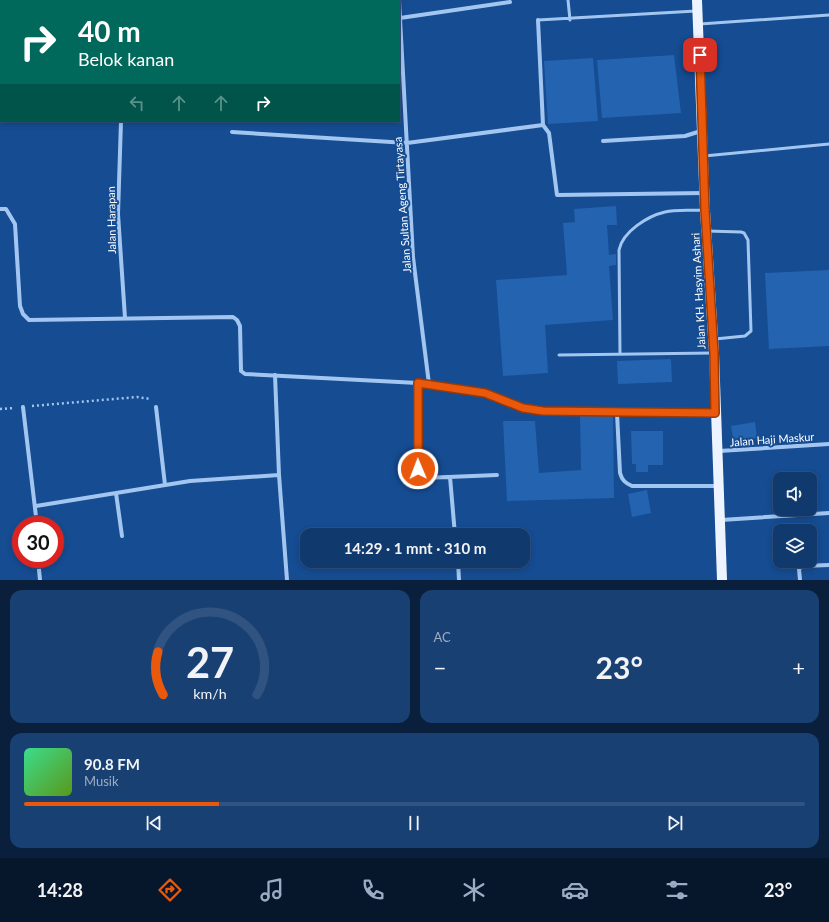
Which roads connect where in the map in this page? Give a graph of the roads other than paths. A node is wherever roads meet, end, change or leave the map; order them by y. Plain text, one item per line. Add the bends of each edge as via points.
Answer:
1 (568, 0) edge
2 (697, 0) edge
3 (510, 2) dead end
4 (698, 11) junction
5 (829, 15) edge
6 (400, 18) edge
7 (538, 20) joint
8 (570, 20) junction
9 (699, 24) junction
10 (121, 122) edge
11 (543, 125) junction
12 (702, 131) junction
13 (232, 132) dead end
14 (603, 141) dead end
15 (407, 143) junction
16 (829, 144) edge
17 (702, 156) junction
18 (704, 193) junction
19 (0, 209) edge
20 (705, 210) junction
21 (707, 231) junction
22 (125, 318) junction
23 (713, 339) junction
24 (714, 353) junction
25 (620, 354) junction
26 (559, 355) dead end
27 (275, 375) junction
28 (418, 383) junction
29 (429, 384) junction
30 (23, 407) road end
31 (156, 407) road end
32 (617, 413) junction
33 (715, 413) junction
34 (829, 444) edge
35 (716, 451) junction
36 (279, 475) junction
37 (496, 475) dead end
38 (450, 477) junction
39 (165, 485) junction
40 (718, 486) junction
41 (116, 493) junction
42 (36, 506) junction
43 (829, 513) edge
44 (37, 516) edge
45 (719, 520) junction
46 (454, 528) edge
47 (122, 536) dead end
48 (829, 565) edge
49 (39, 568) edge
50 (458, 568) edge
51 (40, 580) edge
52 (287, 580) edge
53 (459, 580) edge
54 (722, 580) edge
55 (800, 580) edge

1 - 8 lane
2 - 4 main road, Jalan KH. Hasyim Ashari
3 - 6 street
4 - 8 lane
4 - 9 main road, Jalan KH. Hasyim Ashari
5 - 9 lane
6 - 15 street, Jalan Sultan Ageng Tirtayasa
7 - 8 lane
7 - 11 street
9 - 12 main road, Jalan KH. Hasyim Ashari
10 - 22 street, Jalan Harapan via 118,214
11 - 15 street
11 - 18 street via 549,133 555,193 560,197
12 - 14 street via 685,136
12 - 17 main road, Jalan KH. Hasyim Ashari
13 - 15 street
15 - 29 street, Jalan Sultan Ageng Tirtayasa via 414,257
16 - 17 lane
17 - 18 main road, Jalan KH. Hasyim Ashari
18 - 20 main road, Jalan KH. Hasyim Ashari
19 - 22 street via 6,208 15,224 20,306 29,320
20 - 21 main road, Jalan KH. Hasyim Ashari
20 - 25 lane via 666,212 654,216 639,225 621,242
21 - 23 main road, Jalan KH. Hasyim Ashari
21 - 23 lane via 741,232 748,240 752,331 745,336
22 - 27 street via 233,316 240,326 242,373
23 - 24 main road, Jalan KH. Hasyim Ashari
24 - 25 lane
24 - 33 main road, Jalan KH. Hasyim Ashari
25 - 26 lane
27 - 28 street
27 - 36 street
28 - 29 street
28 - 38 street via 420,475 424,478
29 - 32 street via 485,393 523,408
30 - 42 street
31 - 39 street
32 - 33 street
32 - 40 street via 620,473 622,480 627,484
33 - 35 main road, Jalan KH. Hasyim Ashari
34 - 35 street, Jalan Haji Maskur
35 - 40 main road, Jalan KH. Hasyim Ashari
36 - 39 street
36 - 52 street
37 - 38 street
38 - 46 street
39 - 41 street
40 - 45 main road, Jalan KH. Hasyim Ashari
41 - 42 street
41 - 47 street
42 - 44 street
43 - 45 street
45 - 54 main road, Jalan KH. Hasyim Ashari
48 - 55 street via 802,566 799,569
49 - 51 street
50 - 53 street

